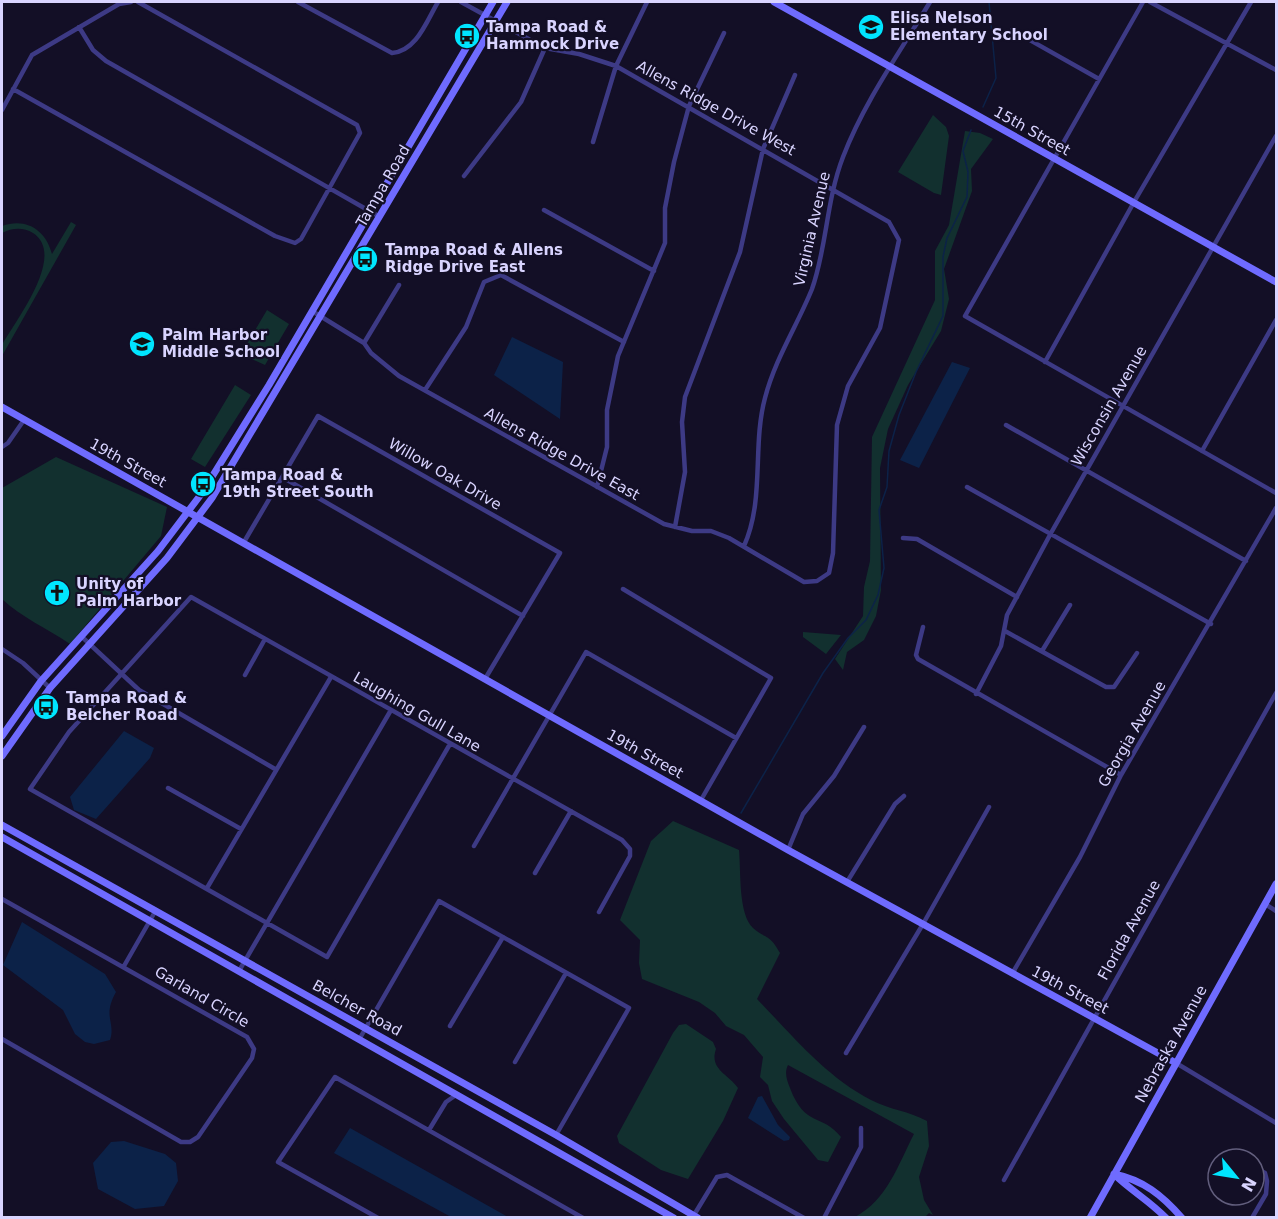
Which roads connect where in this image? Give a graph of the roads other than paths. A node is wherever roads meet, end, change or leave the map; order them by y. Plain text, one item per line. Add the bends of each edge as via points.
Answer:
1 (131, 2) edge
2 (138, 2) edge
3 (298, 2) edge
4 (438, 2) edge
5 (461, 2) edge
6 (493, 2) edge
7 (507, 2) edge
8 (647, 2) edge
9 (774, 2) edge
10 (930, 2) edge
11 (1143, 2) edge
12 (1150, 2) edge
13 (1251, 2) edge
14 (485, 15) junction
15 (496, 20) junction
16 (79, 27) junction
17 (1012, 30) dead end
18 (724, 33) dead end
19 (1228, 42) junction
20 (545, 48) junction
21 (616, 66) junction
22 (891, 68) junction
23 (1276, 70) edge
24 (795, 75) dead end
25 (1099, 79) junction
26 (13, 88) junction
27 (689, 106) junction
28 (2, 110) edge
29 (1276, 136) edge
30 (593, 142) dead end
31 (763, 149) junction
32 (1054, 159) junction
33 (464, 176) dead end
34 (331, 187) junction
35 (832, 188) junction
36 (1134, 202) junction
37 (544, 210) dead end
38 (371, 211) junction
39 (380, 217) junction
40 (1213, 247) junction
41 (654, 272) junction
42 (1276, 282) edge
43 (399, 285) dead end
44 (312, 311) junction
45 (321, 317) junction
46 (1276, 320) edge
47 (624, 342) junction
48 (364, 343) junction
49 (1045, 362) junction
50 (268, 386) junction
51 (425, 390) junction
52 (278, 391) junction
53 (1124, 406) junction
54 (2, 407) edge
55 (24, 420) junction
56 (1006, 425) dead end
57 (2, 447) edge
58 (1202, 451) junction
59 (1086, 471) junction
60 (282, 477) junction
61 (597, 487) junction
62 (967, 487) dead end
63 (1276, 493) edge
64 (1276, 508) edge
65 (188, 513) junction
66 (197, 518) junction
67 (675, 527) junction
68 (1051, 533) junction
69 (903, 538) dead end
70 (244, 542) junction
71 (744, 546) junction
72 (1246, 561) junction
73 (817, 581) joint
74 (622, 589) dead end
75 (1017, 597) junction
76 (1070, 605) dead end
77 (523, 616) junction
78 (1211, 624) junction
79 (923, 627) dead end
80 (1005, 631) junction
81 (81, 636) junction
82 (265, 639) junction
83 (89, 643) junction
84 (2, 649) edge
85 (1042, 651) junction
86 (1137, 653) dead end
87 (121, 674) junction
88 (246, 675) dead end
89 (331, 677) junction
90 (485, 679) junction
91 (41, 681) junction
92 (50, 688) junction
93 (976, 694) junction
94 (1276, 696) edge
95 (391, 710) junction
96 (547, 716) junction
97 (864, 727) dead end
98 (2, 736) edge
99 (736, 738) junction
100 (450, 744) junction
101 (2, 756) edge
102 (275, 769) junction
103 (1122, 775) junction
104 (511, 779) junction
105 (168, 788) dead end
106 (904, 796) dead end
107 (701, 800) junction
108 (989, 807) dead end
109 (571, 811) junction
110 (2, 825) edge
111 (241, 829) junction
112 (2, 837) edge
113 (474, 846) dead end
114 (788, 850) junction
115 (535, 873) dead end
116 (847, 882) junction
117 (1276, 884) edge
118 (207, 888) junction
119 (2, 899) edge
120 (1265, 904) junction
121 (156, 910) junction
122 (1276, 910) edge
123 (598, 912) dead end
124 (151, 920) junction
125 (267, 923) junction
126 (924, 924) junction
127 (503, 937) junction
128 (245, 960) junction
129 (124, 966) junction
130 (239, 970) junction
131 (566, 973) junction
132 (1012, 974) junction
133 (1094, 1018) junction
134 (450, 1026) dead end
135 (365, 1028) junction
136 (360, 1038) junction
137 (2, 1039) edge
138 (846, 1053) dead end
139 (515, 1062) dead end
140 (1176, 1063) junction
141 (458, 1094) junction
142 (1276, 1123) edge
143 (861, 1128) dead end
144 (429, 1130) junction
145 (556, 1135) junction
146 (1114, 1174) junction
147 (1004, 1180) dead end
148 (1159, 1195) junction
149 (1152, 1204) junction
150 (696, 1216) edge
151 (375, 1217) edge
152 (583, 1218) edge
153 (674, 1218) edge
154 (804, 1218) edge
155 (824, 1218) edge
156 (1089, 1218) edge
157 (1166, 1218) edge
158 (1182, 1218) edge

1 - 16 street via 119,4
2 - 34 street via 354,121 360,133
3 - 4 street via 392,53 412,45
5 - 14 street, Allens Ridge Drive West
6 - 14 main road, Tampa Road
7 - 15 main road, Tampa Road
8 - 21 street
9 - 22 main road, 15th Street
10 - 22 street, Virginia Avenue
11 - 25 street
12 - 19 street
13 - 19 street
14 - 15 street, Allens Ridge Drive West
14 - 38 main road, Tampa Road
15 - 20 street, Allens Ridge Drive West
15 - 39 main road, Tampa Road
16 - 26 street via 32,55
16 - 34 street via 93,50 106,61
17 - 25 street
18 - 27 street
19 - 23 street
19 - 36 street
20 - 21 street, Allens Ridge Drive West
20 - 33 street via 521,102
21 - 27 street, Allens Ridge Drive West
21 - 30 street
22 - 32 main road, 15th Street
22 - 35 street, Virginia Avenue via 857,126
24 - 31 street
25 - 32 street
26 - 28 street
26 - 34 street via 286,242 301,239
27 - 31 street, Allens Ridge Drive West
27 - 41 street via 665,208 664,243
29 - 40 street, Wisconsin Avenue
31 - 35 street, Allens Ridge Drive West
31 - 67 street via 740,252 685,397 685,472
32 - 36 main road, 15th Street
32 - 49 street via 965,316
34 - 38 street
35 - 71 street, Virginia Avenue via 812,287 781,350 764,399 755,513
35 - 73 street, Allens Ridge Drive West via 894,227 899,240 880,328 848,386 837,425 833,554 829,573
36 - 40 main road, 15th Street
36 - 49 street
37 - 41 street
38 - 39 street
38 - 44 main road, Tampa Road
39 - 45 main road, Tampa Road
40 - 42 main road, 15th Street
40 - 53 street, Wisconsin Avenue
41 - 47 street
43 - 48 street
44 - 45 street, Allens Ridge Drive East
44 - 50 main road, Tampa Road
45 - 48 street, Allens Ridge Drive East
45 - 52 main road, Tampa Road
46 - 58 street
47 - 51 street via 501,275 484,282 466,327
47 - 61 street via 611,382 607,447
48 - 51 street, Allens Ridge Drive East via 399,376
49 - 53 street
50 - 52 main road
50 - 65 main road, Tampa Road
51 - 61 street, Allens Ridge Drive East
52 - 66 main road, Tampa Road
53 - 58 street
53 - 59 street, Wisconsin Avenue
54 - 55 main road, 19th Street
55 - 57 street
55 - 65 main road, 19th Street
56 - 59 street
58 - 63 street
59 - 68 street, Wisconsin Avenue
59 - 72 street
60 - 70 street, Willow Oak Drive
60 - 77 street
60 - 77 street, Willow Oak Drive via 318,416 560,553
61 - 67 street, Allens Ridge Drive East
62 - 68 street
64 - 72 street, Georgia Avenue
65 - 66 main road, 19th Street
65 - 81 main road, Tampa Road
66 - 70 main road, 19th Street
66 - 83 main road, Tampa Road via 167,558
67 - 71 street, Allens Ridge Drive East via 711,531
68 - 75 street, Wisconsin Avenue
68 - 78 street
69 - 75 street via 917,539
70 - 90 main road, 19th Street
71 - 73 street, Allens Ridge Drive East via 804,582
72 - 78 street, Georgia Avenue
74 - 99 street via 771,678
75 - 80 street, Wisconsin Avenue via 1007,615
76 - 85 street
77 - 90 street, Willow Oak Drive
78 - 103 street, Georgia Avenue
79 - 93 street via 915,655 918,659
80 - 85 street
80 - 93 street, Wisconsin Avenue
81 - 83 street
81 - 91 main road, Tampa Road
82 - 87 street, Laughing Gull Lane via 191,597
82 - 88 street
82 - 89 street, Laughing Gull Lane
83 - 87 street
83 - 92 main road, Tampa Road
84 - 91 street
85 - 86 street via 1106,687 1114,687
87 - 102 street via 152,699
87 - 118 street via 69,732 30,789
89 - 95 street, Laughing Gull Lane
89 - 102 street
90 - 96 main road, 19th Street
91 - 92 street
91 - 98 main road, Tampa Road
92 - 101 main road, Tampa Road
93 - 103 street
94 - 133 street, Florida Avenue
95 - 100 street, Laughing Gull Lane
95 - 125 street
96 - 99 street via 586,652
96 - 104 street
96 - 107 main road, 19th Street
97 - 114 street via 834,776 803,814
99 - 107 street
100 - 104 street, Laughing Gull Lane
100 - 125 street via 327,957
102 - 111 street
103 - 132 street, Georgia Avenue
104 - 109 street, Laughing Gull Lane
104 - 113 street
105 - 111 street
106 - 116 street via 895,804
107 - 114 main road, 19th Street
108 - 126 street
109 - 115 street
109 - 123 street, Laughing Gull Lane via 622,840 630,849 630,856
110 - 121 main road, Belcher Road
111 - 118 street
112 - 124 main road, Belcher Road
114 - 116 main road, 19th Street
116 - 126 main road, 19th Street
117 - 120 main road, Nebraska Avenue
118 - 125 street
119 - 129 street, Garland Circle
120 - 122 street
120 - 140 main road, Nebraska Avenue
121 - 124 street
121 - 128 main road, Belcher Road
124 - 129 street
124 - 130 main road, Belcher Road
125 - 128 street
126 - 132 main road, 19th Street
126 - 138 street
127 - 131 street
127 - 134 street
127 - 135 street via 439,901
128 - 130 street
128 - 135 main road, Belcher Road
129 - 137 street, Garland Circle via 247,1037 254,1049 252,1058 190,1143 181,1142
130 - 136 main road, Belcher Road
131 - 139 street
131 - 145 street via 629,1008
132 - 133 main road, 19th Street
133 - 140 main road, 19th Street
133 - 147 street, Florida Avenue
135 - 136 street
135 - 145 main road, Belcher Road
136 - 141 main road, Belcher Road
140 - 142 street, 19th Street
140 - 146 main road, Nebraska Avenue
141 - 144 street via 446,1102
141 - 153 main road, Belcher Road
143 - 155 street via 861,1147
144 - 151 street via 335,1077 278,1162
144 - 152 street
145 - 150 main road, Belcher Road
146 - 148 main road via 1135,1178
146 - 149 main road
146 - 156 main road, Nebraska Avenue
148 - 149 main road
148 - 158 main road
149 - 157 main road
150 - 154 street via 717,1177 727,1175

